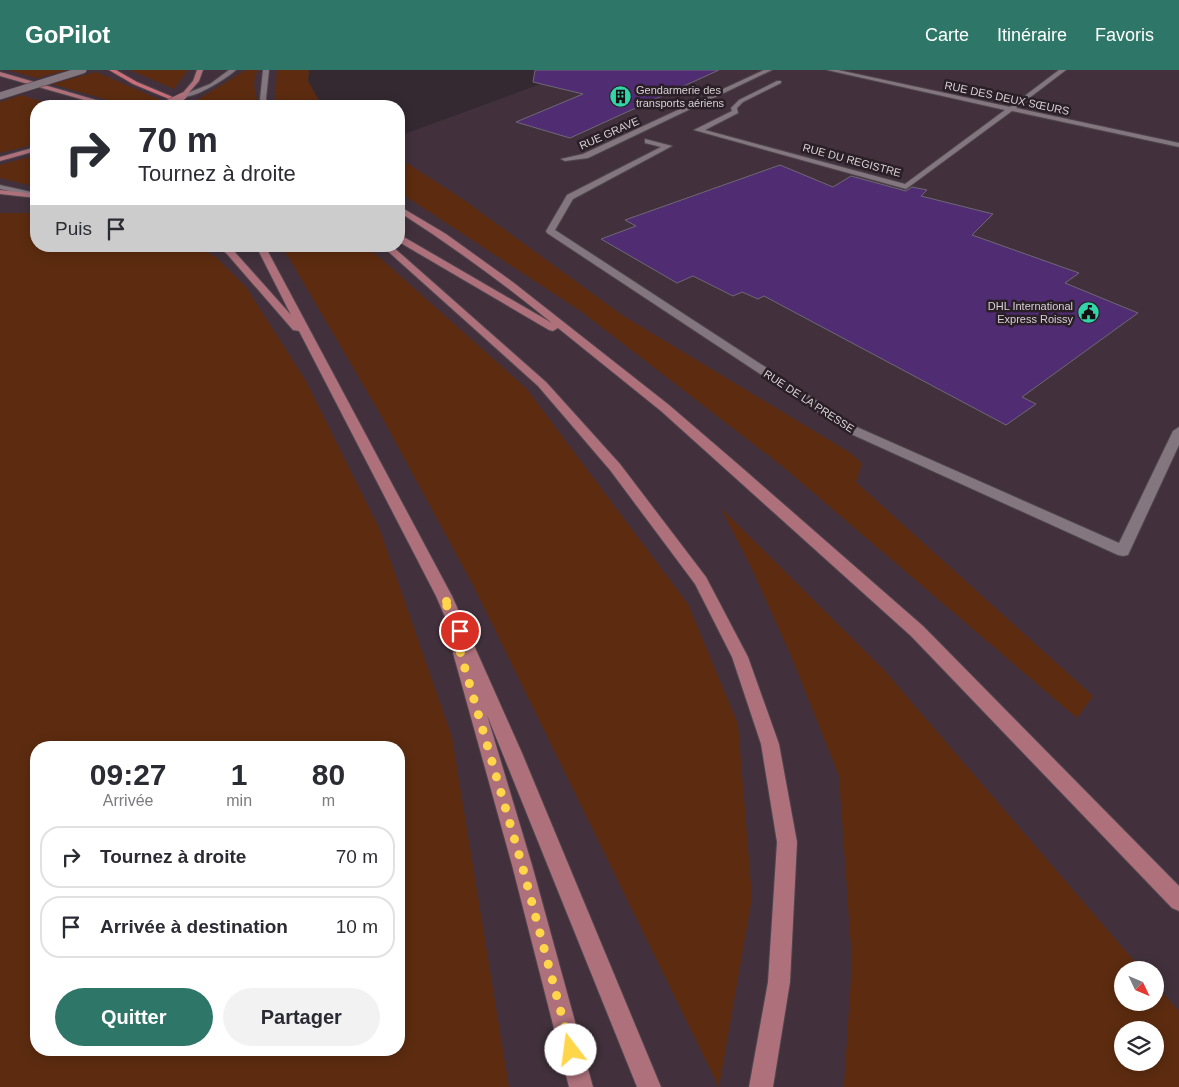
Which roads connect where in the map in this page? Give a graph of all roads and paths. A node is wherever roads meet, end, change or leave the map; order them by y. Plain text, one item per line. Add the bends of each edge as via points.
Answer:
1 (83, 70) edge
2 (112, 70) edge
3 (200, 70) edge
4 (233, 70) edge
5 (266, 70) edge
6 (769, 70) edge
7 (830, 70) edge
8 (1062, 70) edge
9 (0, 74) edge
10 (0, 81) edge
11 (779, 82) dead end
12 (0, 92) edge
13 (0, 96) edge
14 (182, 96) junction
15 (64, 100) edge
16 (90, 100) edge
17 (174, 100) edge
18 (176, 100) edge
19 (264, 100) edge
20 (1010, 108) junction
21 (648, 141) dead end
22 (1179, 145) edge
23 (30, 151) edge
24 (0, 159) edge
25 (565, 159) dead end
26 (0, 187) edge
27 (0, 192) edge
28 (30, 194) edge
29 (30, 195) edge
30 (405, 212) edge
31 (405, 241) edge
32 (230, 252) edge
33 (263, 252) edge
34 (393, 252) edge
35 (313, 346) junction
36 (598, 353) junction
37 (1179, 431) edge
38 (444, 596) junction
39 (1179, 901) edge
40 (581, 1087) edge
41 (649, 1087) edge
42 (761, 1087) edge

1 - 12 street, bridge
1 - 13 street, bridge
2 - 18 highway
3 - 14 main road via 196,81
4 - 14 street via 212,85
5 - 19 street
6 - 25 street, RUE GRAVE via 585,156
7 - 20 street, RUE DES DEUX SŒURS
8 - 20 street, RUE DU REGISTRE
9 - 16 main road
10 - 15 main road
11 - 20 street, RUE DU REGISTRE via 741,101 734,108 736,112 698,130 906,186
14 - 17 main road, bridge
20 - 22 street, RUE DES DEUX SŒURS
21 - 37 street, RUE DE LA PRESSE via 668,146 570,197 550,231 855,431 1123,550
23 - 24 main road
26 - 28 street
27 - 29 main road
30 - 36 main road via 511,285
31 - 36 main road
32 - 35 main road
33 - 35 main road
34 - 42 main road via 542,384 616,467 701,581 740,657 770,744 787,842 779,982
35 - 38 main road
36 - 39 main road via 665,408 917,631
38 - 40 main road via 522,865
38 - 41 main road via 513,753

